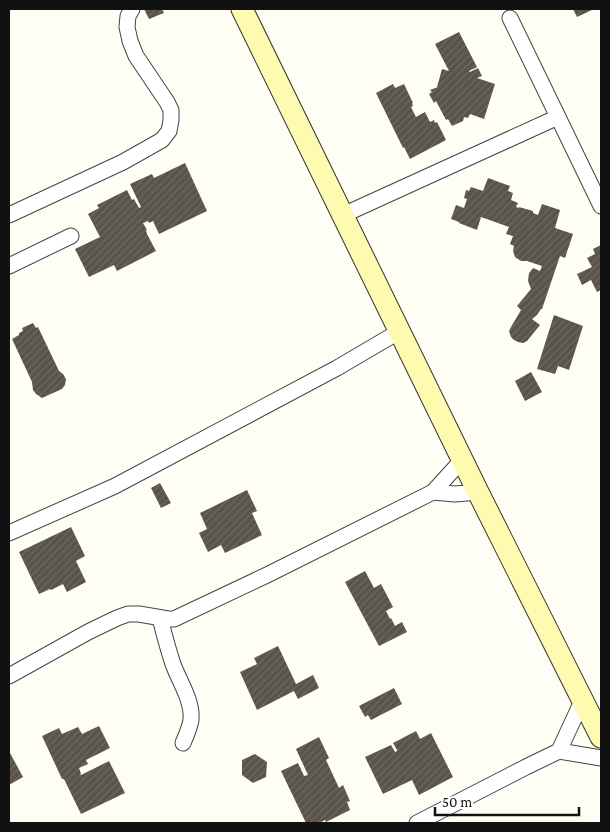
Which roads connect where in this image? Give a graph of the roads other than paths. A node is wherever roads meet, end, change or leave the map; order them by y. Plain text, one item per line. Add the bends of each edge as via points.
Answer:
1 (132, 9) edge
2 (242, 9) edge
3 (510, 18) dead end
4 (558, 117) junction
5 (601, 206) edge
6 (9, 215) edge
7 (343, 215) junction
8 (71, 236) dead end
9 (9, 266) edge
10 (400, 331) junction
11 (463, 460) junction
12 (433, 492) junction
13 (478, 492) junction
14 (9, 534) edge
15 (160, 618) junction
16 (9, 676) edge
17 (583, 699) junction
18 (601, 737) edge
19 (183, 742) dead end
20 (559, 751) junction
21 (601, 758) edge
22 (417, 823) edge

1 - 6 street via 127,27 130,41 136,56 171,110 169,131 162,140 123,162
2 - 7 street
3 - 4 street
4 - 5 street
4 - 7 street
7 - 10 street
8 - 9 street
10 - 11 street
10 - 14 street via 115,486
11 - 12 street
11 - 13 street
12 - 13 street
12 - 15 street via 187,613 174,619
13 - 17 street
15 - 16 street via 139,614 117,618
15 - 19 street via 190,706 191,720
17 - 18 street
17 - 20 street
20 - 21 street
20 - 22 street

